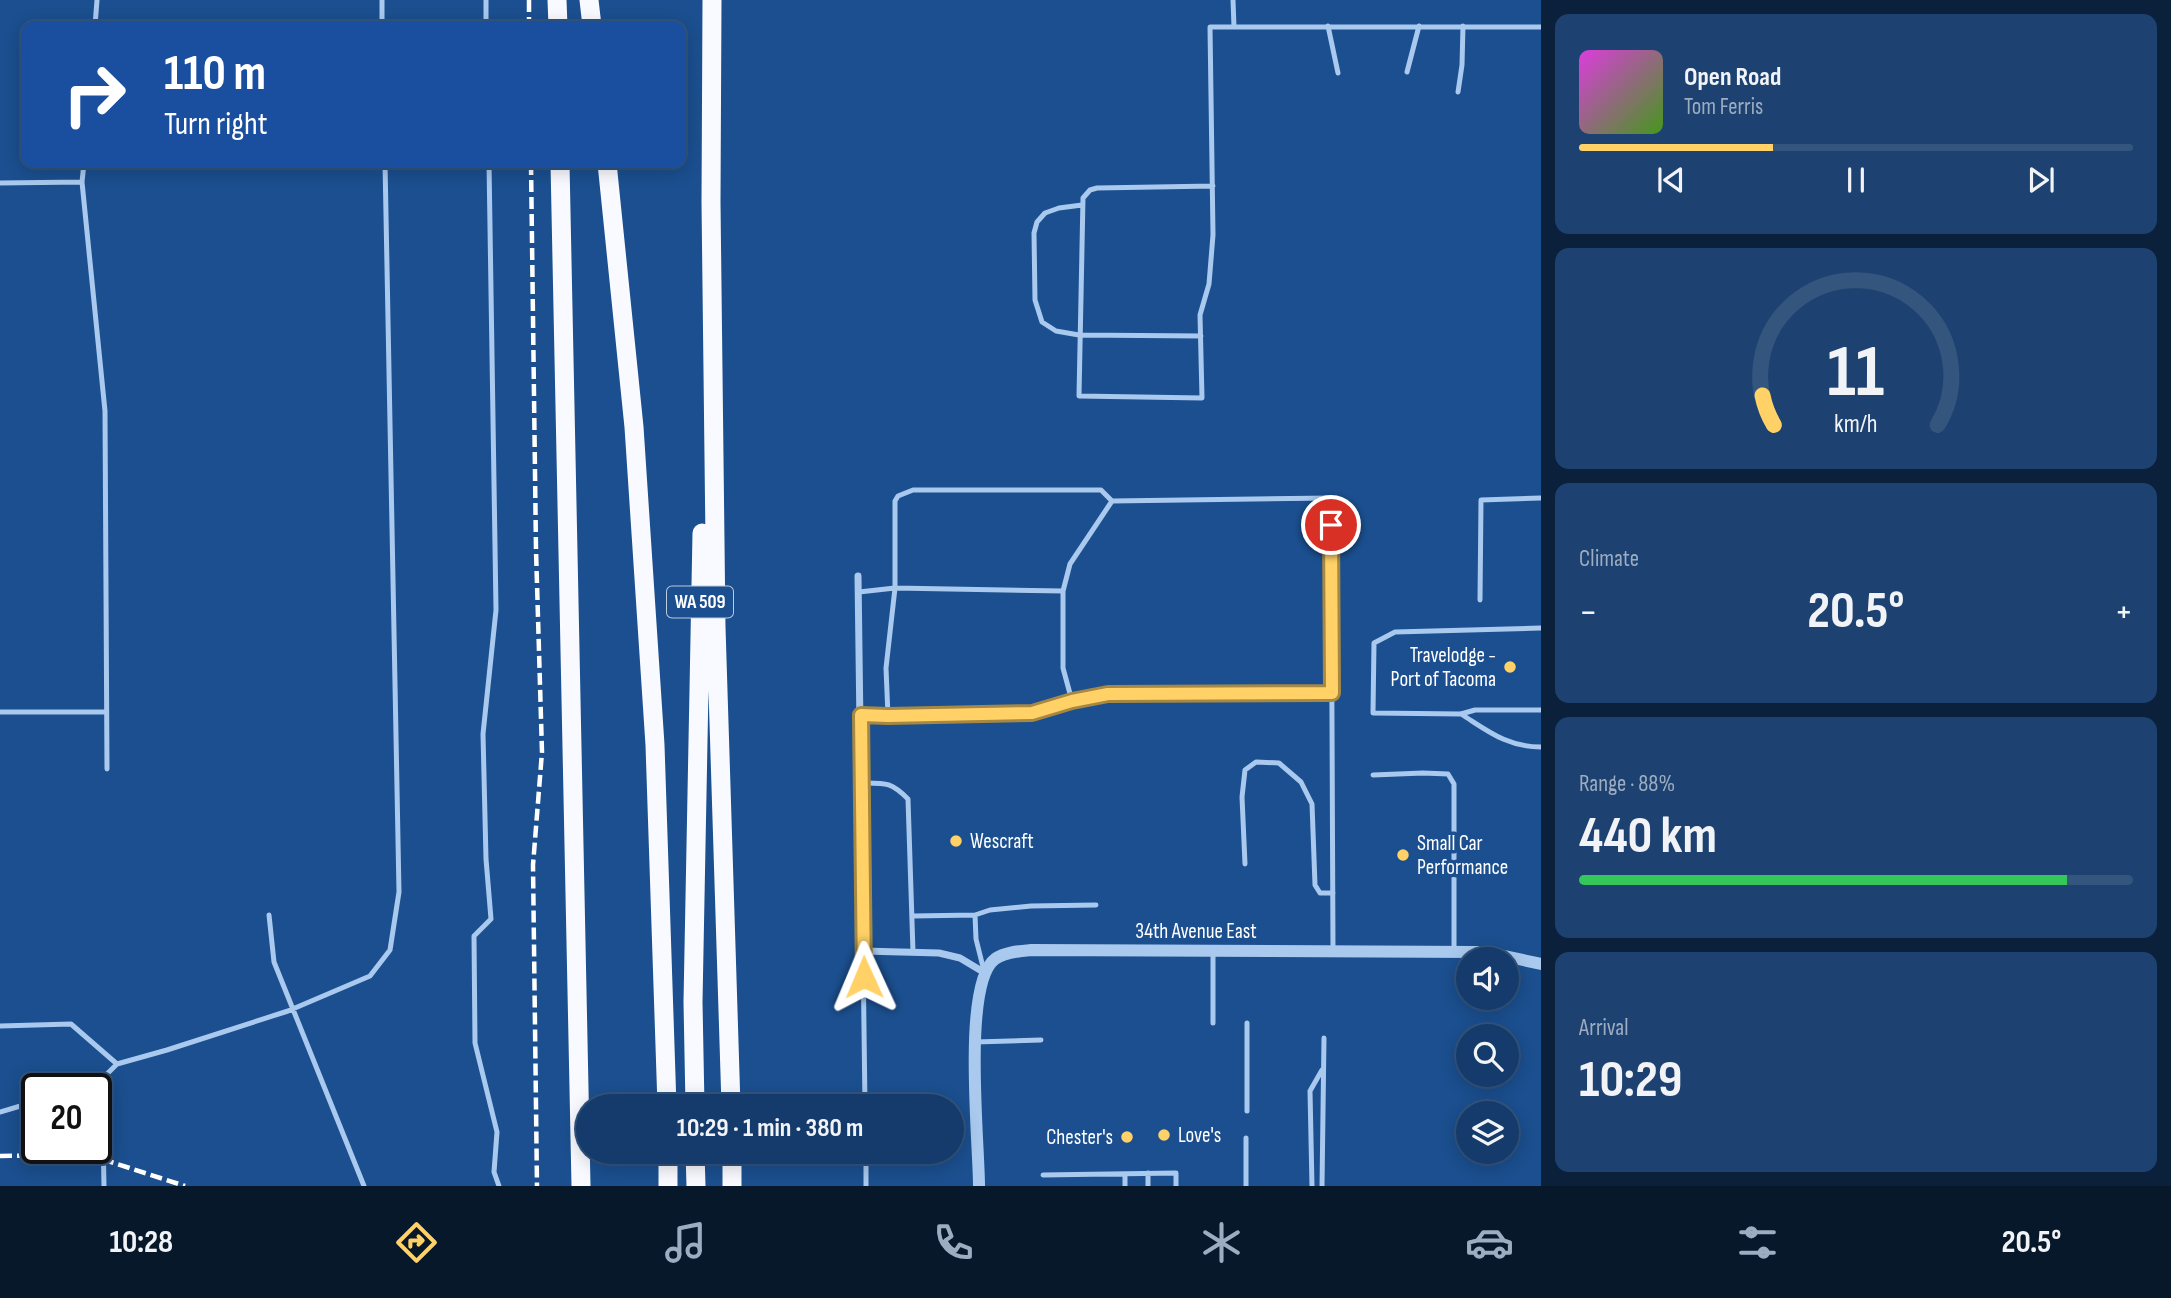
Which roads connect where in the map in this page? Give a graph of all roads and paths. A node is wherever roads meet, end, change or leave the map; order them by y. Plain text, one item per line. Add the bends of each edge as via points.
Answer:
1 (97, 0) edge
2 (382, 0) edge
3 (486, 0) edge
4 (557, 0) edge
5 (589, 0) edge
6 (712, 0) edge
7 (1233, 0) edge
8 (95, 21) edge
9 (382, 21) edge
10 (486, 21) edge
11 (558, 21) edge
12 (591, 21) edge
13 (1328, 26) junction
14 (1419, 26) junction
15 (1463, 26) junction
16 (1234, 27) junction
17 (1541, 27) edge
18 (1407, 72) dead end
19 (1338, 73) dead end
20 (1458, 92) dead end
21 (83, 168) edge
22 (384, 168) edge
23 (489, 168) edge
24 (560, 168) edge
25 (608, 168) edge
26 (82, 182) junction
27 (0, 183) edge
28 (1213, 186) junction
29 (711, 202) junction
30 (1082, 205) junction
31 (1079, 334) junction
32 (1200, 336) junction
33 (1541, 498) edge
34 (1112, 501) junction
35 (858, 576) dead end
36 (895, 589) junction
37 (1063, 591) junction
38 (859, 592) junction
39 (1480, 600) dead end
40 (1541, 628) edge
41 (1332, 693) junction
42 (1072, 701) junction
43 (1541, 710) edge
44 (0, 712) edge
45 (105, 712) junction
46 (861, 715) junction
47 (1461, 715) junction
48 (888, 716) junction
49 (1541, 747) edge
50 (107, 769) dead end
51 (1373, 775) dead end
52 (862, 783) junction
53 (1245, 863) dead end
54 (1333, 893) junction
55 (1096, 905) dead end
56 (269, 915) dead end
57 (975, 915) junction
58 (913, 916) junction
59 (1333, 950) junction
60 (863, 951) junction
61 (1213, 951) junction
62 (1454, 952) junction
63 (913, 953) junction
64 (1541, 964) edge
65 (985, 973) junction
66 (293, 1009) junction
67 (1213, 1023) dead end
68 (1247, 1023) dead end
69 (0, 1026) edge
70 (1324, 1038) dead end
71 (1041, 1040) dead end
72 (975, 1042) junction
73 (117, 1064) junction
74 (1323, 1069) junction
75 (108, 1073) edge
76 (667, 1094) edge
77 (695, 1094) edge
78 (731, 1094) edge
79 (865, 1094) edge
80 (21, 1106) edge
81 (1247, 1111) dead end
82 (0, 1112) edge
83 (1246, 1138) dead end
84 (104, 1164) edge
85 (668, 1164) edge
86 (695, 1164) edge
87 (732, 1164) edge
88 (866, 1164) edge
89 (1148, 1173) junction
90 (1125, 1174) junction
91 (1043, 1175) dead end
92 (104, 1186) edge
93 (364, 1186) edge
94 (499, 1186) edge
95 (581, 1186) edge
96 (668, 1186) edge
97 (696, 1186) edge
98 (732, 1186) edge
99 (866, 1186) edge
100 (979, 1186) edge
101 (1125, 1186) edge
102 (1148, 1186) edge
103 (1177, 1186) edge
104 (1246, 1186) edge
105 (1311, 1186) edge
106 (1322, 1186) edge

1 - 8 lane
2 - 9 lane
3 - 10 lane
4 - 11 highway
5 - 12 highway
6 - 29 highway, WA 509
7 - 16 lane
13 - 14 lane
13 - 16 lane
13 - 19 lane
14 - 15 lane
14 - 18 lane
15 - 17 lane
15 - 20 lane
16 - 28 lane via 1210,27
21 - 26 lane
22 - 66 lane via 400,892 390,950 370,976
23 - 94 lane via 496,610 483,734 491,919 474,936 474,989 475,1043 497,1132 494,1172
24 - 95 highway
25 - 76 highway, WA 509 via 634,427 654,745
26 - 27 lane
26 - 45 lane via 105,411
28 - 30 lane via 1097,188 1090,190
28 - 32 lane via 1209,284 1200,315
29 - 77 highway, WA 509 via 697,696
29 - 78 highway via 716,628
30 - 31 lane
30 - 31 lane via 1045,213 1034,233 1037,312 1042,322 1056,331
31 - 32 lane
31 - 32 lane via 1079,396 1202,398
33 - 39 lane via 1481,500
34 - 36 lane via 1101,490 913,490 898,496
34 - 37 lane via 1070,564
34 - 41 lane via 1331,498
35 - 38 street
36 - 37 lane
36 - 38 lane
36 - 48 lane via 886,668
37 - 42 lane via 1063,668
38 - 46 street
40 - 47 lane via 1395,632 1374,643 1373,713
41 - 42 lane via 1108,694
41 - 54 lane
42 - 48 lane via 1032,713
43 - 47 lane via 1475,710
44 - 45 lane
45 - 50 lane
46 - 48 lane
46 - 52 street
47 - 49 lane via 1505,742
51 - 62 lane via 1448,774 1454,784
52 - 58 lane via 886,783 908,799
52 - 60 street
53 - 54 lane via 1245,769 1255,762 1279,763 1301,782 1312,804 1315,885 1320,893
54 - 59 lane
55 - 57 lane via 1021,906
56 - 66 lane via 274,962
57 - 58 lane
57 - 65 lane
58 - 63 lane
59 - 61 street, 34th Avenue East
59 - 62 street, 34th Avenue East
60 - 63 street
60 - 79 lane
61 - 65 street, 34th Avenue East via 1031,950 995,960
61 - 67 lane
62 - 64 street, 34th Avenue East
63 - 65 street via 960,958
65 - 72 street
66 - 73 lane
66 - 93 lane
68 - 81 lane
69 - 73 lane via 71,1024
70 - 74 lane
71 - 72 lane
72 - 100 street
73 - 75 lane
74 - 105 lane via 1310,1091
74 - 106 lane
80 - 82 lane
83 - 104 lane
84 - 92 lane
85 - 96 highway
86 - 97 highway
87 - 98 highway
88 - 99 lane
89 - 90 lane
89 - 102 lane
89 - 103 lane via 1176,1173
90 - 91 lane
90 - 101 lane

